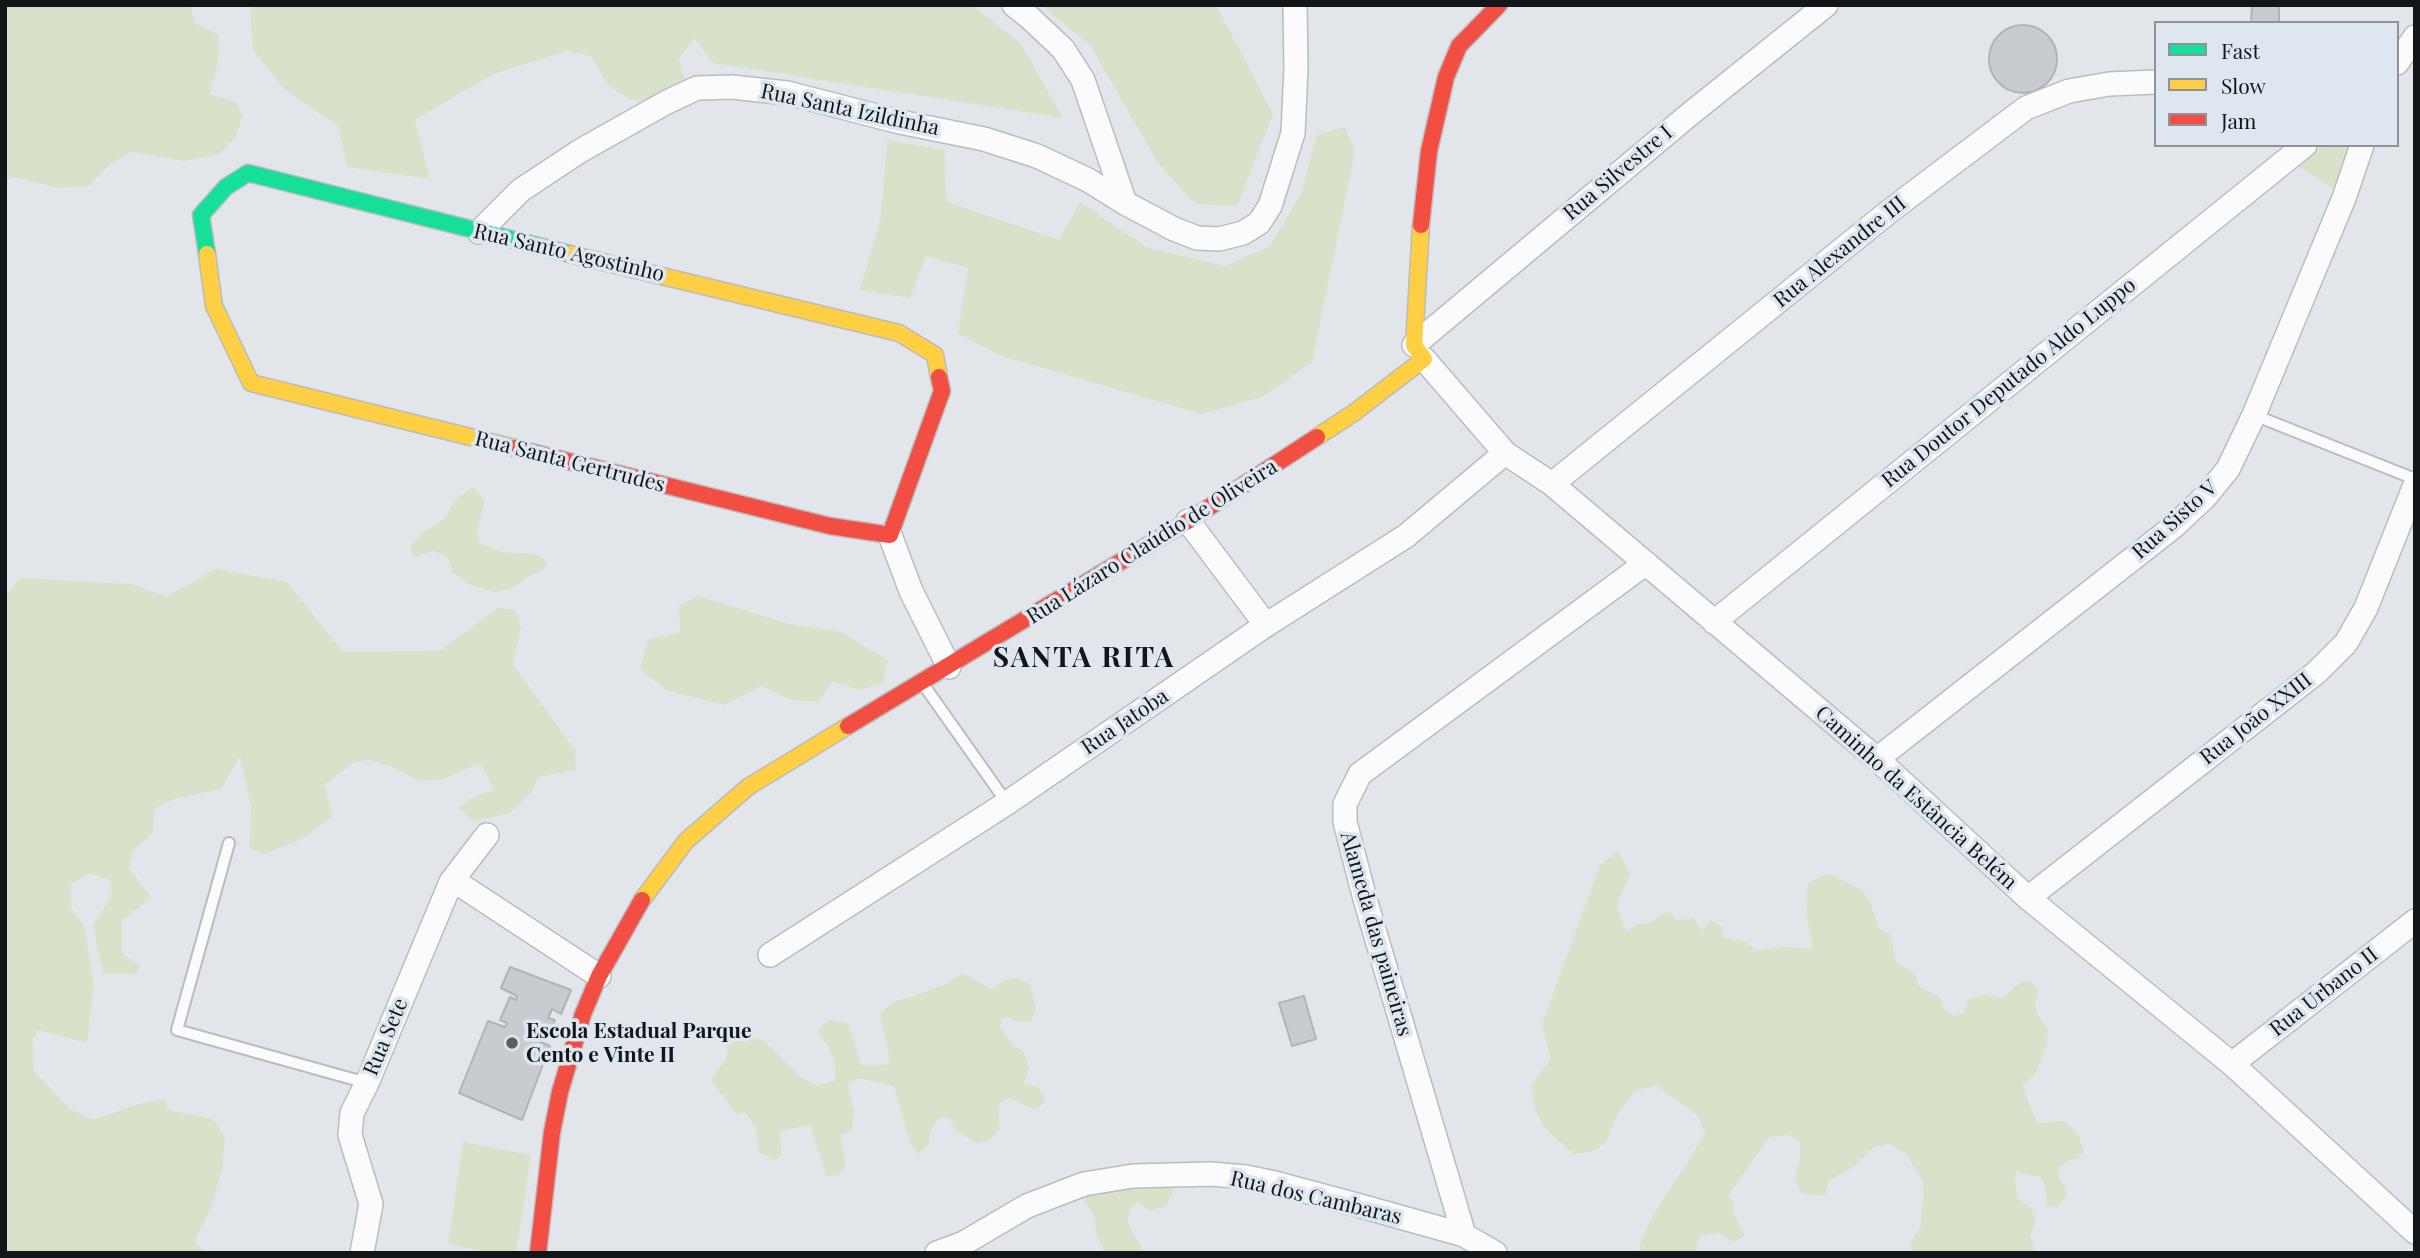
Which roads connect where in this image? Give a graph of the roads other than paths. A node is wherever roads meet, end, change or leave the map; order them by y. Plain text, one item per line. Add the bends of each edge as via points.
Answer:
1 (1014, 5) edge
2 (1295, 5) edge
3 (1499, 5) edge
4 (1825, 5) edge
5 (2415, 37) edge
6 (2399, 60) edge
7 (2154, 82) edge
8 (2303, 147) edge
9 (2361, 147) edge
10 (1125, 203) junction
11 (479, 232) junction
12 (1419, 352) junction
13 (251, 383) joint
14 (2255, 415) junction
15 (1505, 453) junction
16 (2415, 479) edge
17 (1552, 484) junction
18 (2415, 485) edge
19 (1188, 522) junction
20 (890, 535) junction
21 (1646, 563) junction
22 (1714, 622) junction
23 (1266, 625) junction
24 (949, 667) junction
25 (923, 684) junction
26 (1877, 759) junction
27 (1007, 803) junction
28 (486, 835) dead end
29 (229, 843) dead end
30 (453, 880) junction
31 (2028, 898) junction
32 (2415, 921) edge
33 (771, 955) dead end
34 (599, 976) junction
35 (2232, 1064) junction
36 (367, 1083) junction
37 (2415, 1232) edge
38 (1464, 1235) junction
39 (965, 1248) edge
40 (362, 1253) edge
41 (538, 1253) edge
42 (937, 1253) edge
43 (1495, 1253) edge

1 - 10 street via 1063,49 1083,80
2 - 10 street, Rua Santa Izildinha via 1293,133 1270,206 1259,223 1219,239 1198,238
3 - 12 street via 1459,47 1446,77 1422,200
4 - 12 street, Rua Silvestre I via 1690,114
5 - 6 street
7 - 17 street, Rua Alexandre III via 2069,91 2026,108 1891,210
8 - 22 street, Rua Doutor Deputado Aldo Luppo
9 - 14 street, Rua Sisto V
10 - 11 street, Rua Santa Izildinha via 1037,156 984,139 788,93 697,88 580,151 521,190
11 - 13 street, Rua Santo Agostinho via 248,173 226,187 201,215 214,306
11 - 20 street, Rua Santo Agostinho via 880,327 934,355 942,391
12 - 15 street, Caminho da Estância Belém
12 - 19 street, Rua Lázaro Claúdio de Oliveira via 1354,412
13 - 20 street, Rua Santa Gertrudes via 830,526
14 - 16 lane
14 - 26 street, Rua Sisto V via 2228,469 2173,527
15 - 17 street, Caminho da Estância Belém
15 - 23 street, Rua Jatoba via 1406,536
17 - 21 street, Caminho da Estância Belém
18 - 31 street, Rua João XXIII via 2366,608 2346,643 2317,672
19 - 23 street
19 - 24 street, Rua Lázaro Claúdio de Oliveira
20 - 24 street via 911,592
21 - 22 street, Caminho da Estância Belém
21 - 38 street, Alameda das paineiras via 1360,774 1345,804 1345,822 1365,899
22 - 26 street, Caminho da Estância Belém
23 - 27 street, Rua Jatoba
24 - 25 street, Rua Lázaro Claúdio de Oliveira
25 - 27 lane
25 - 34 street, Rua Lázaro Claúdio de Oliveira via 748,787 686,841 642,900
26 - 31 street, Caminho da Estância Belém
27 - 33 street, Rua Jatoba
28 - 30 street, Rua Sete
29 - 36 lane via 177,1030
30 - 34 street
30 - 36 street, Rua Sete
31 - 35 street, Caminho da Estância Belém
32 - 35 street, Rua Urbano II
34 - 41 street, Rua Lázaro Claúdio de Oliveira via 560,1092
35 - 37 street, Caminho da Estância Belém
36 - 40 street, Rua Sete via 352,1112 350,1135 371,1204
38 - 39 street, Rua dos Cambaras via 1246,1177 1133,1176 1084,1184 1027,1206
38 - 43 street, Rua dos Cambaras
39 - 42 street, Rua dos Cambaras

